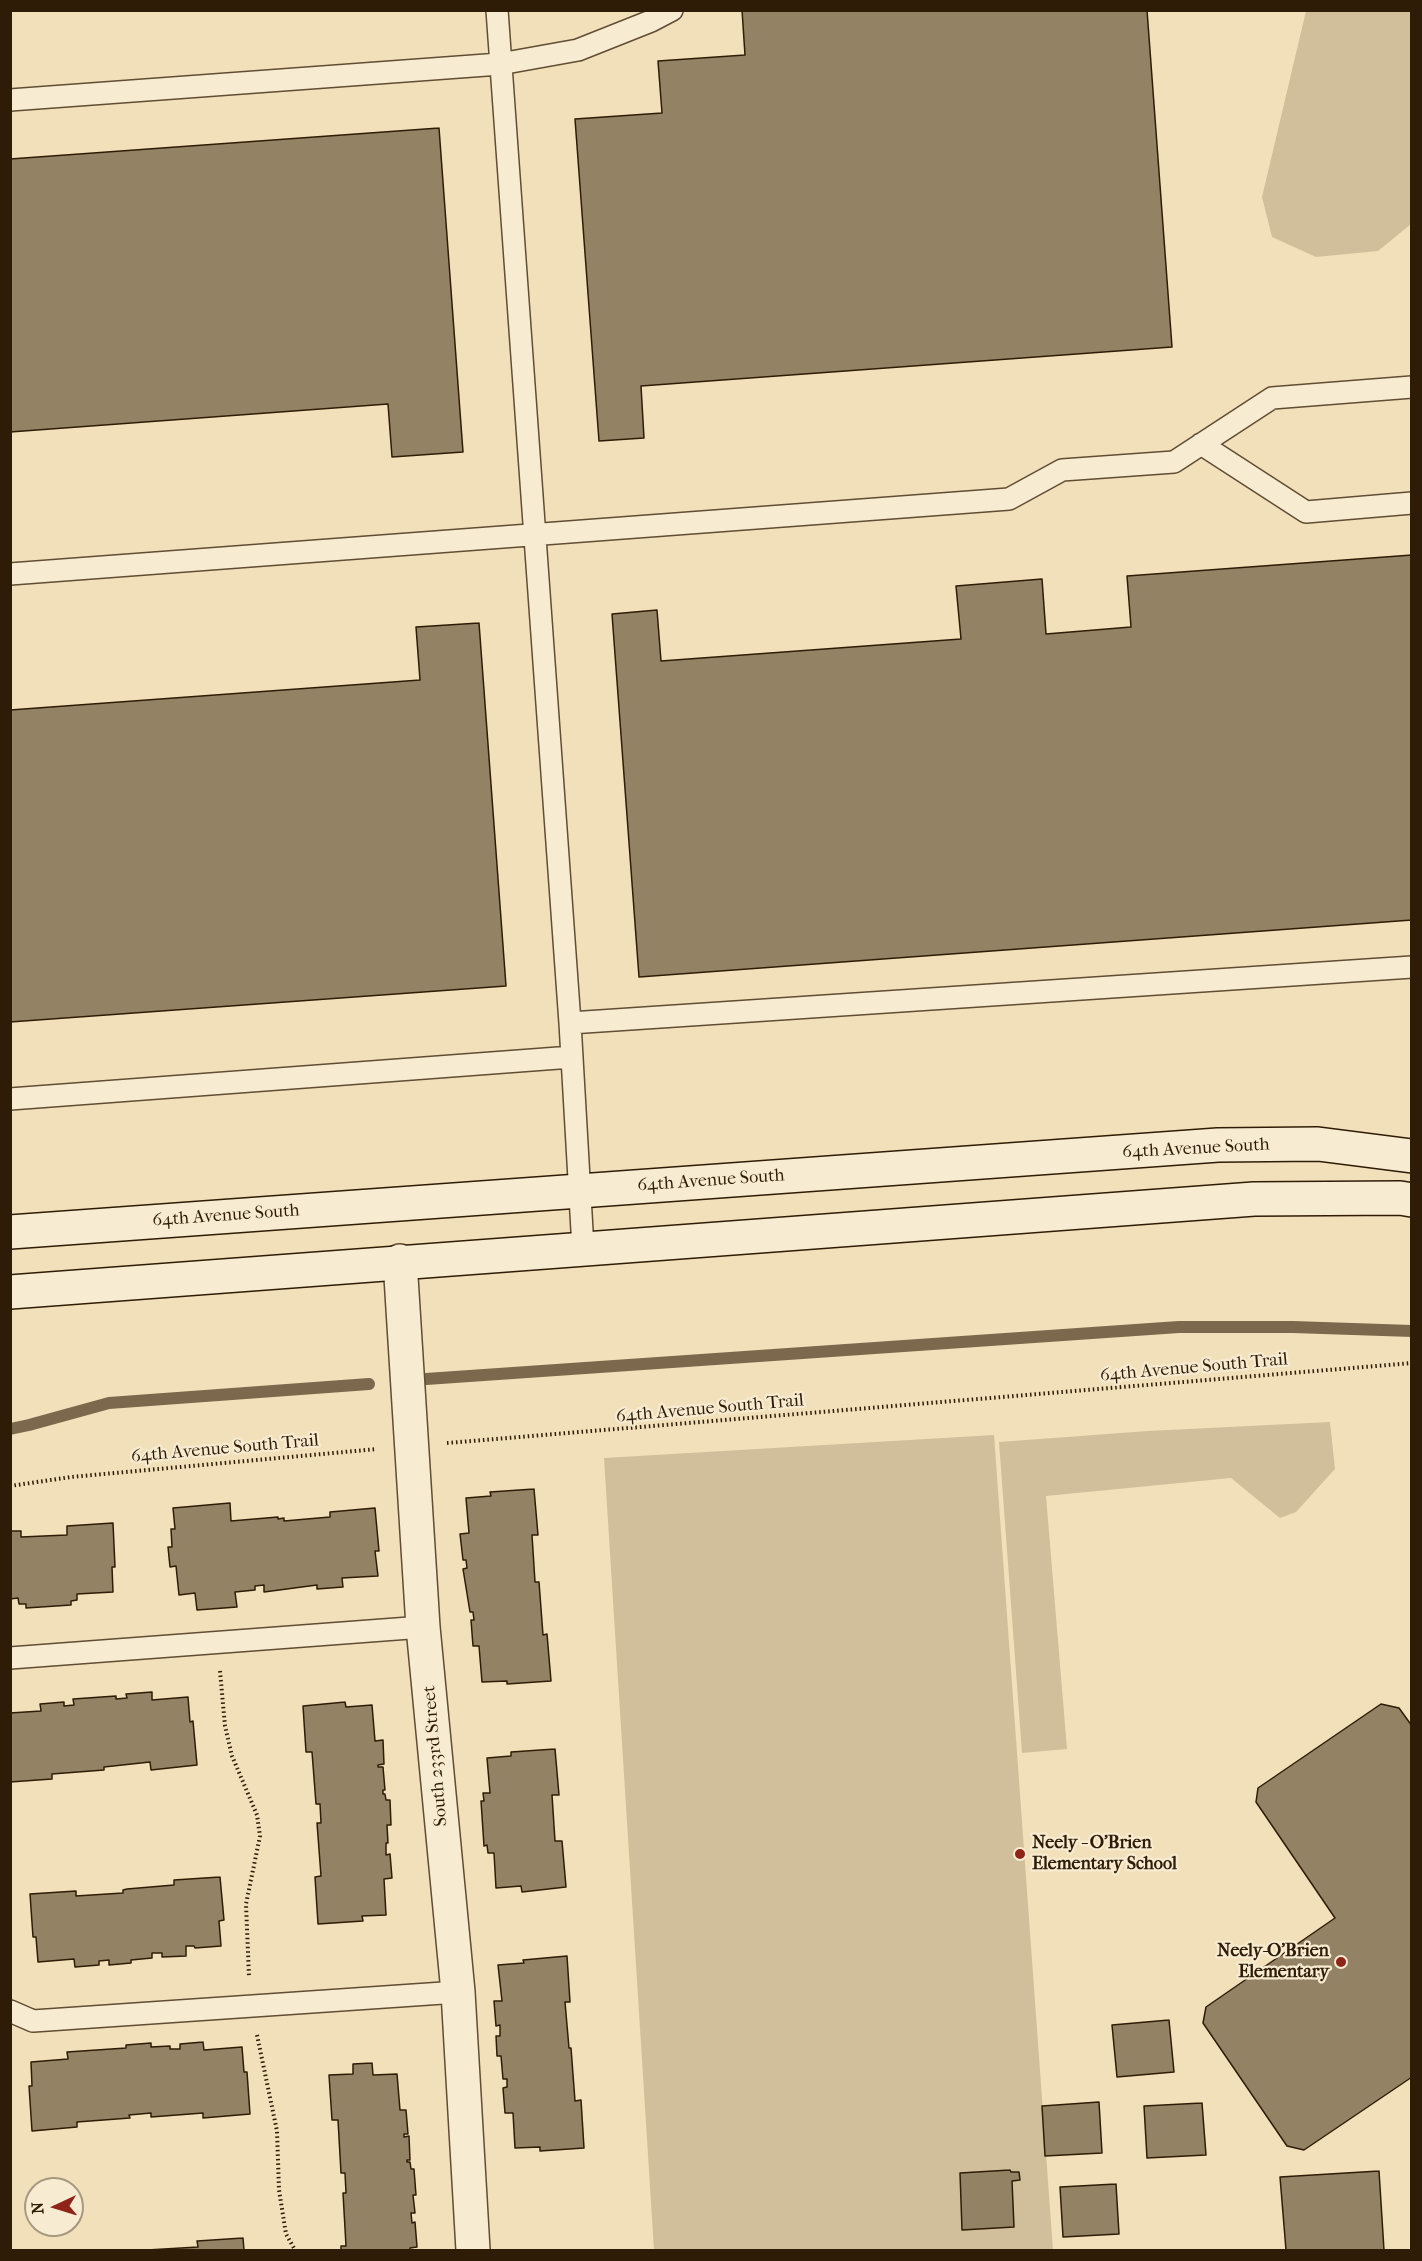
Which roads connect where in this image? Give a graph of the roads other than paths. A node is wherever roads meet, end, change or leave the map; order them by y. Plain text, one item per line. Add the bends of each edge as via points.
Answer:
1 (497, 10) edge
2 (672, 10) edge
3 (500, 64) junction
4 (10, 100) edge
5 (1412, 387) edge
6 (1201, 444) junction
7 (1412, 503) edge
8 (535, 534) junction
9 (10, 574) edge
10 (1412, 967) edge
11 (570, 1023) junction
12 (572, 1057) junction
13 (10, 1099) edge
14 (1412, 1156) edge
15 (580, 1190) junction
16 (1412, 1200) edge
17 (10, 1232) edge
18 (583, 1248) junction
19 (400, 1261) junction
20 (10, 1292) edge
21 (423, 1627) junction
22 (10, 1659) edge
23 (458, 1992) junction
24 (10, 2011) edge
25 (472, 2250) edge

1 - 3 lane
2 - 3 lane via 578,50
3 - 4 lane
3 - 8 lane
5 - 6 lane via 1272,398
6 - 7 lane via 1306,512
6 - 8 lane via 1174,462 1062,470 1009,499
8 - 9 lane
8 - 11 lane
10 - 11 lane
11 - 12 lane
12 - 13 lane
12 - 15 lane
14 - 15 street, 64th Avenue South via 1318,1144 1218,1145
15 - 17 street, 64th Avenue South
15 - 18 lane
16 - 18 street via 1254,1199
18 - 19 street
19 - 20 street
19 - 21 street, South 233rd Street
21 - 22 lane
21 - 23 street, South 233rd Street
23 - 24 lane via 33,2021
23 - 25 street, South 233rd Street

